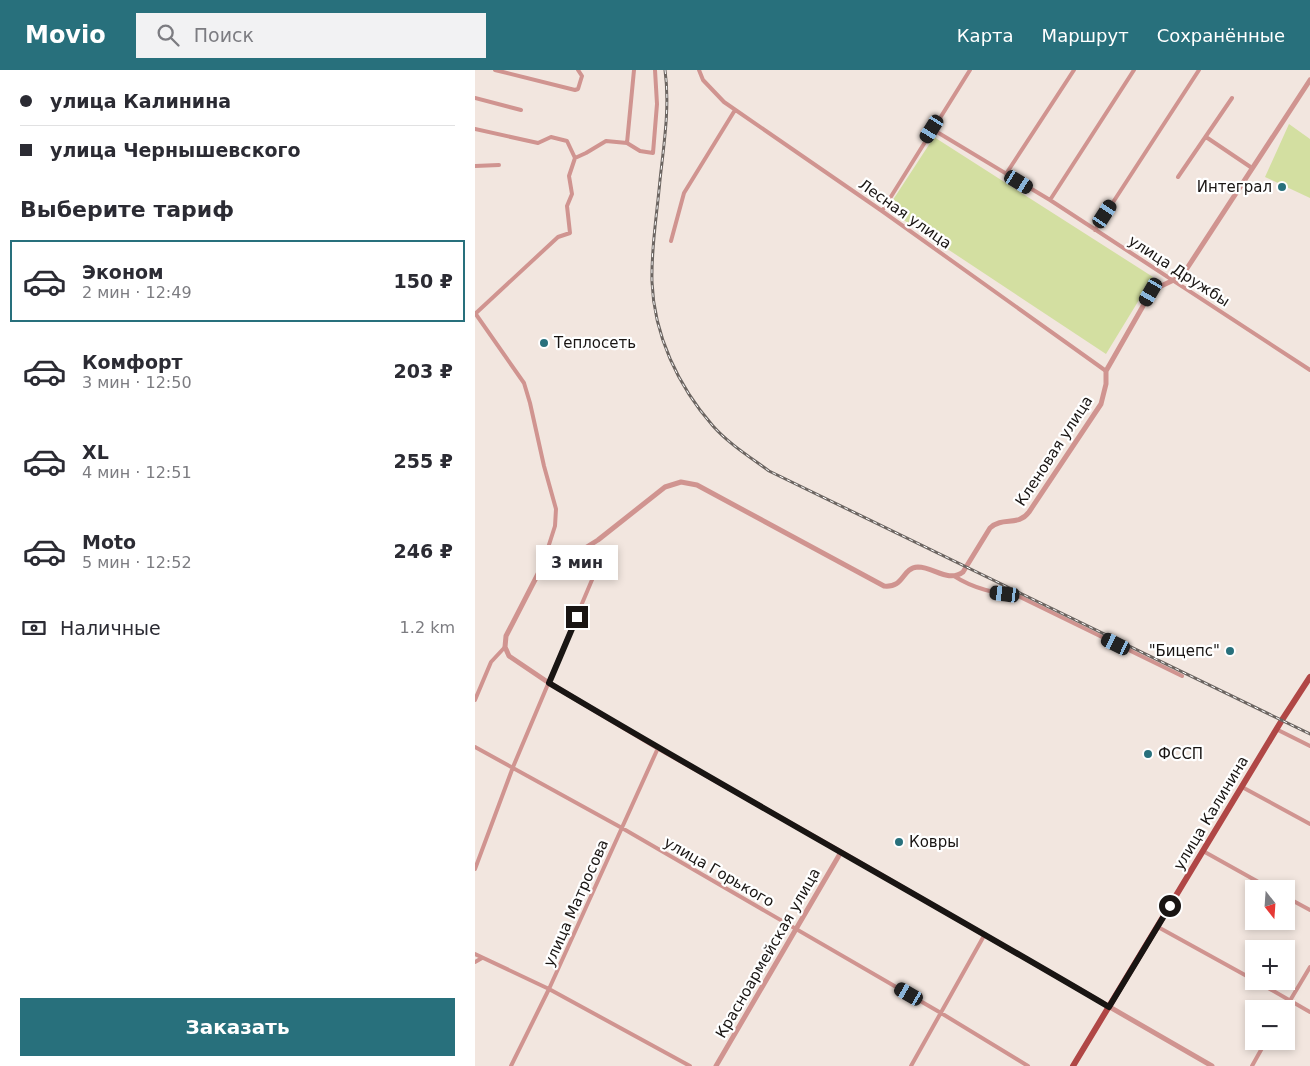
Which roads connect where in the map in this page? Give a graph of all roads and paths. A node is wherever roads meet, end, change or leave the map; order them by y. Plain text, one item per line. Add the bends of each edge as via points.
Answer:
1 (495, 70) edge
2 (578, 70) edge
3 (634, 70) edge
4 (655, 70) edge
5 (699, 70) edge
6 (969, 70) edge
7 (1074, 70) edge
8 (1134, 70) edge
9 (1199, 70) edge
10 (1310, 80) edge
11 (475, 98) edge
12 (1232, 98) dead end
13 (521, 110) dead end
14 (735, 110) junction
15 (475, 129) edge
16 (932, 129) junction
17 (1206, 137) junction
18 (627, 144) junction
19 (575, 158) junction
20 (499, 165) dead end
21 (475, 166) edge
22 (1252, 168) junction
23 (1006, 174) junction
24 (1178, 177) dead end
25 (1050, 200) junction
26 (882, 211) junction
27 (1095, 230) junction
28 (671, 242) dead end
29 (1174, 281) junction
30 (475, 313) edge
31 (1310, 370) edge
32 (1106, 371) junction
33 (586, 548) junction
34 (544, 568) junction
35 (954, 576) junction
36 (505, 647) junction
37 (1182, 676) dead end
38 (1310, 677) edge
39 (549, 683) junction
40 (475, 700) edge
41 (1276, 729) junction
42 (1310, 746) edge
43 (475, 747) edge
44 (658, 748) junction
45 (513, 767) junction
46 (1242, 787) junction
47 (1310, 824) edge
48 (622, 828) junction
49 (1203, 851) junction
50 (841, 852) junction
51 (475, 869) edge
52 (1255, 880) edge
53 (1295, 902) edge
54 (1310, 910) edge
55 (1158, 927) junction
56 (796, 929) junction
57 (985, 934) junction
58 (475, 954) edge
59 (482, 958) junction
60 (475, 962) edge
61 (1310, 967) edge
62 (1245, 975) edge
63 (549, 989) junction
64 (1272, 990) edge
65 (1290, 1000) joint
66 (1295, 1003) edge
67 (1109, 1007) junction
68 (1310, 1012) edge
69 (941, 1013) junction
70 (1261, 1050) edge
71 (511, 1066) edge
72 (690, 1066) edge
73 (716, 1066) edge
74 (911, 1066) edge
75 (1028, 1066) edge
76 (1073, 1066) edge
77 (1211, 1066) edge
78 (1252, 1066) edge

1 - 2 street via 575,90 582,76
3 - 18 street
4 - 18 street via 657,104 653,153 639,151
5 - 14 street, Лесная улица via 703,80
6 - 16 street
7 - 23 street
8 - 25 street
9 - 27 street
10 - 22 street
11 - 13 street
12 - 17 street
14 - 26 street, Лесная улица
14 - 28 street via 684,193
15 - 19 street via 539,143 551,137 567,141
16 - 23 street, улица Дружбы
16 - 26 street
17 - 22 street
17 - 24 street
18 - 19 street via 606,141
19 - 30 street via 569,176 572,194 567,206 570,233 558,237
20 - 21 street
22 - 29 street via 1182,276
23 - 25 street, улица Дружбы
25 - 27 street, улица Дружбы
26 - 32 street, Лесная улица
27 - 29 street, улица Дружбы
29 - 31 street, улица Дружбы
29 - 32 street, Кленовая улица via 1151,292
30 - 34 street via 524,383 530,403 557,509
32 - 35 street, Кленовая улица via 1101,404 1029,512 1019,521 995,523 963,572
33 - 34 street
33 - 35 street via 665,487 681,482 697,485 884,586 897,585 909,570 916,567
33 - 39 street via 597,568
34 - 36 street via 506,636
35 - 37 street via 992,593 1018,596
36 - 39 street via 509,656
36 - 40 street via 491,662
38 - 41 main road, улица Калинина
39 - 44 street
39 - 45 street
41 - 42 street
41 - 46 main road, улица Калинина
43 - 45 street, улица Горького
44 - 48 street, улица Матросова
44 - 50 street
45 - 48 street, улица Горького
45 - 51 street
46 - 47 street
46 - 49 main road, улица Калинина
48 - 56 street, улица Горького
48 - 63 street, улица Матросова
49 - 52 street
49 - 55 main road, улица Калинина
50 - 56 street, Красноармейская улица
50 - 57 street
53 - 54 street
55 - 62 street
55 - 67 main road, улица Калинина
56 - 69 street, улица Горького
56 - 73 street, Красноармейская улица
57 - 67 street
57 - 69 street
58 - 59 street
59 - 60 street
59 - 63 street
61 - 65 street
63 - 71 street, улица Матросова
63 - 72 street
64 - 65 street
66 - 68 street
67 - 76 main road, улица Калинина
67 - 77 street
69 - 74 street
69 - 75 street, улица Горького
70 - 78 street

